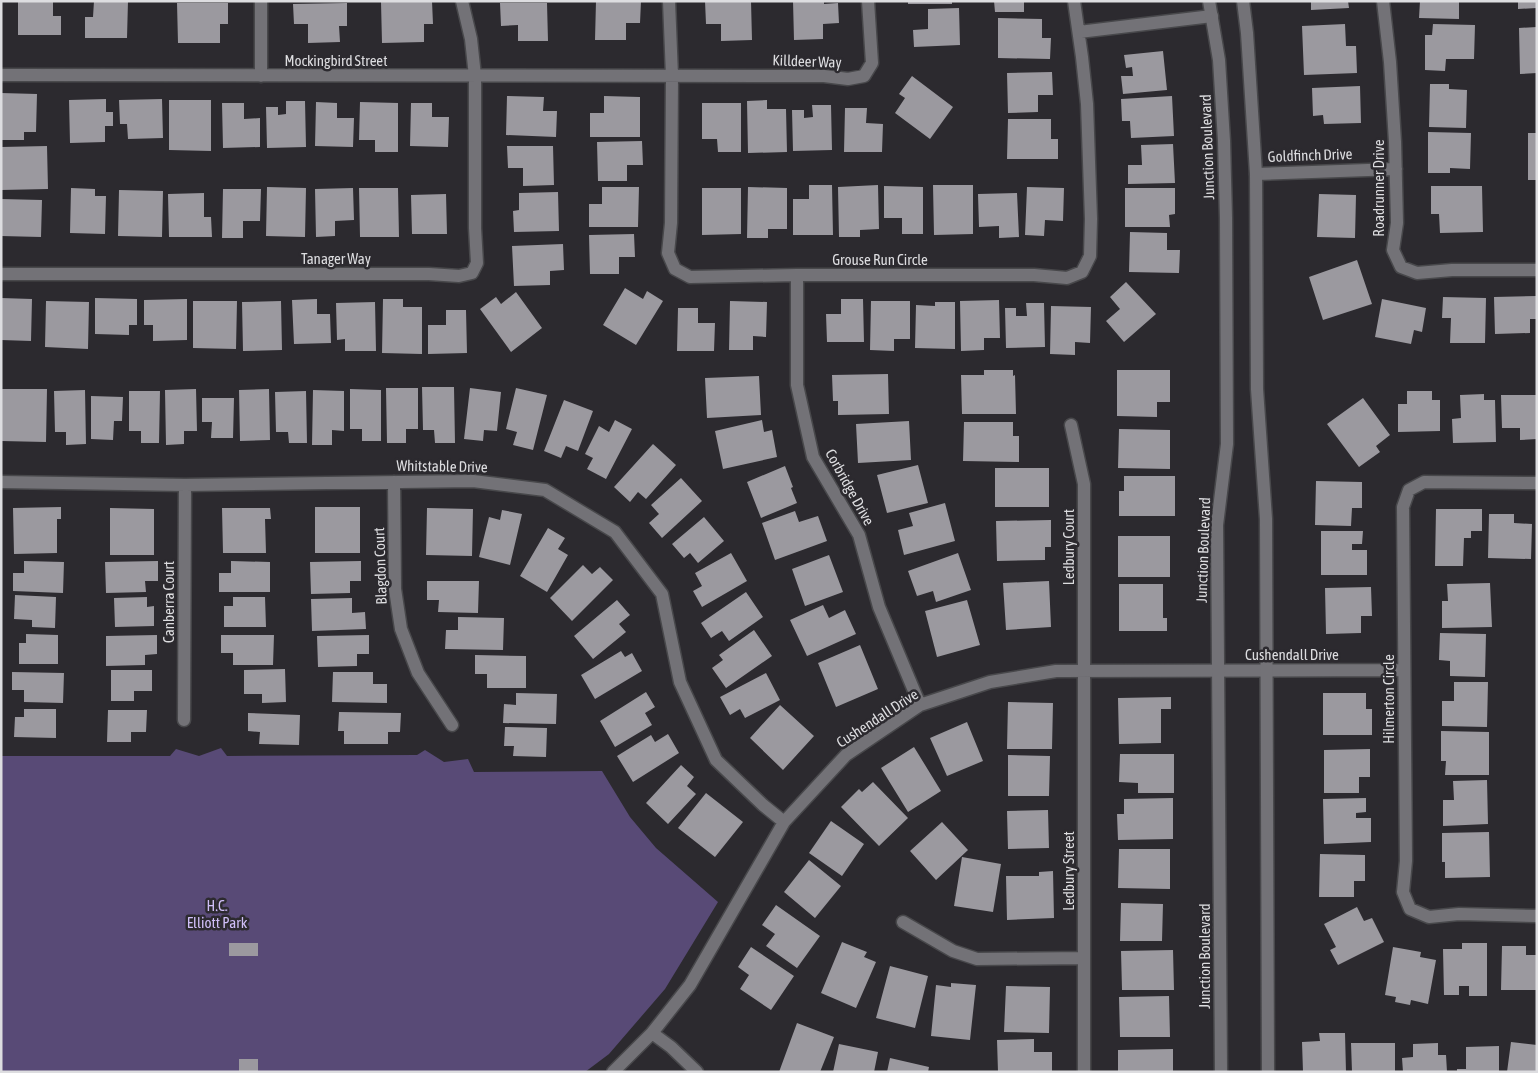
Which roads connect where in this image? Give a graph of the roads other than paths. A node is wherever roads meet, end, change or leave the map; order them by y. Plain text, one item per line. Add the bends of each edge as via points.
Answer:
1 (261, 1) edge
2 (462, 1) edge
3 (669, 1) edge
4 (868, 1) edge
5 (1074, 1) edge
6 (1209, 1) edge
7 (1243, 1) edge
8 (1383, 1) edge
9 (1212, 16) junction
10 (1078, 32) junction
11 (1, 75) edge
12 (261, 76) junction
13 (475, 76) junction
14 (672, 76) junction
15 (1396, 169) junction
16 (1256, 174) junction
17 (1537, 270) edge
18 (1, 274) edge
19 (797, 275) junction
20 (1071, 425) dead end
21 (1, 482) edge
22 (394, 482) junction
23 (1537, 483) edge
24 (185, 485) junction
25 (1218, 670) junction
26 (1266, 670) junction
27 (1404, 670) junction
28 (1084, 671) junction
29 (920, 705) junction
30 (184, 720) dead end
31 (452, 725) dead end
32 (784, 822) junction
33 (1537, 916) edge
34 (903, 922) dead end
35 (1084, 958) junction
36 (652, 1033) junction
37 (613, 1072) edge
38 (697, 1072) edge
39 (1084, 1072) edge
40 (1221, 1072) edge
41 (1268, 1072) edge

1 - 12 street
2 - 13 street
3 - 14 street, Grouse Run Circle
4 - 14 street, Killdeer Way via 872,63 864,76 848,79 824,76
5 - 10 street, Grouse Run Circle
6 - 9 street, Junction Boulevard
7 - 16 street
8 - 15 street, Roadrunner Drive
9 - 10 street
9 - 25 street, Junction Boulevard via 1224,141 1227,346 1227,444 1217,525
10 - 19 street, Grouse Run Circle via 1087,104 1091,219 1090,256 1082,272 1067,278 1034,275
11 - 12 street, Mockingbird Street
12 - 13 street, Mockingbird Street
13 - 14 street, Mockingbird Street
13 - 18 street, Tanager Way via 477,262 472,273 447,276
14 - 19 street, Grouse Run Circle via 668,253 675,269 690,277
15 - 16 street, Goldfinch Drive
15 - 17 street, Roadrunner Drive via 1394,250 1401,267 1417,273
16 - 26 street via 1257,389 1266,520
19 - 29 street, Corbridge Drive via 797,385 813,457 859,535 879,607
20 - 28 street, Ledbury Court via 1084,484
21 - 24 street, Whitstable Drive
22 - 24 street, Whitstable Drive
22 - 31 street, Blagdon Court via 395,589 401,629 418,673
22 - 32 street, Whitstable Drive via 473,481 545,490 616,532 662,594 680,682 716,760
23 - 27 street, Hilmerton Circle via 1424,482 1409,490 1403,507
24 - 30 street, Canberra Court
25 - 26 street, Cushendall Drive
25 - 28 street, Cushendall Drive
25 - 40 street, Junction Boulevard
26 - 27 street, Cushendall Drive
26 - 41 street
27 - 33 street, Hilmerton Circle via 1406,861 1403,892 1410,909 1429,917 1459,914
28 - 29 street, Cushendall Drive via 1056,671 990,682
28 - 35 street, Ledbury Street
29 - 32 street, Cushendall Drive via 846,755
32 - 36 street, Cushendall Drive via 690,985
34 - 35 street via 953,951 977,959
35 - 39 street, Ledbury Street
36 - 37 street, Cushendall Drive
36 - 38 street

